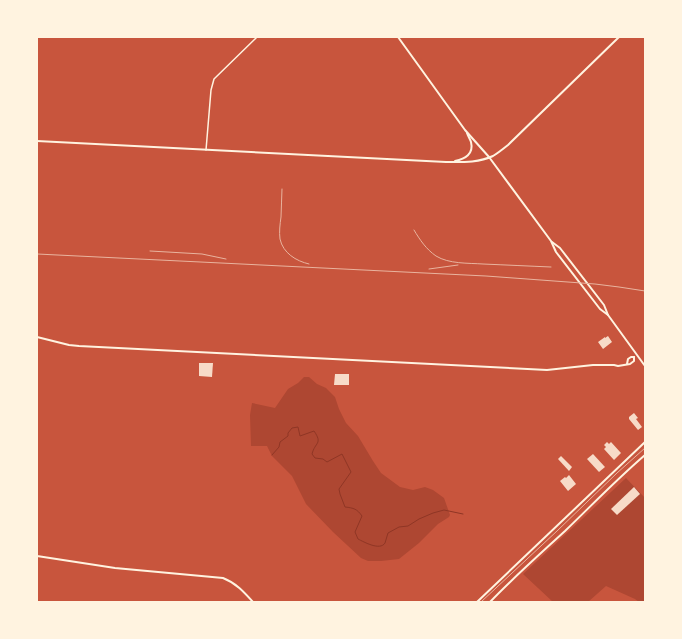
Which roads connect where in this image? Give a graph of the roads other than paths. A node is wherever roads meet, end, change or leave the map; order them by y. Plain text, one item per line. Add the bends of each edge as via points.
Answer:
1 (257, 37) edge
2 (398, 37) edge
3 (619, 37) edge
4 (465, 130) junction
5 (37, 141) edge
6 (206, 150) junction
7 (489, 157) junction
8 (455, 161) junction
9 (551, 241) junction
10 (608, 315) junction
11 (37, 337) edge
12 (635, 356) junction
13 (626, 364) junction
14 (645, 366) edge
15 (645, 442) edge
16 (645, 455) edge
17 (37, 556) edge
18 (253, 602) edge
19 (477, 602) edge
20 (490, 602) edge

1 - 6 street via 213,81 210,90
2 - 4 street
3 - 7 street via 508,145
4 - 7 street
4 - 8 street via 471,142 471,149 466,158
5 - 6 street
6 - 8 street
7 - 8 street via 468,162
7 - 9 street
9 - 10 street via 560,248
9 - 10 street via 556,252 585,290
10 - 12 street
11 - 13 street via 79,346 552,370
12 - 13 street via 628,359
12 - 13 street via 634,361
12 - 14 street
15 - 19 street
16 - 20 street
17 - 18 street via 115,568 223,578 238,586

